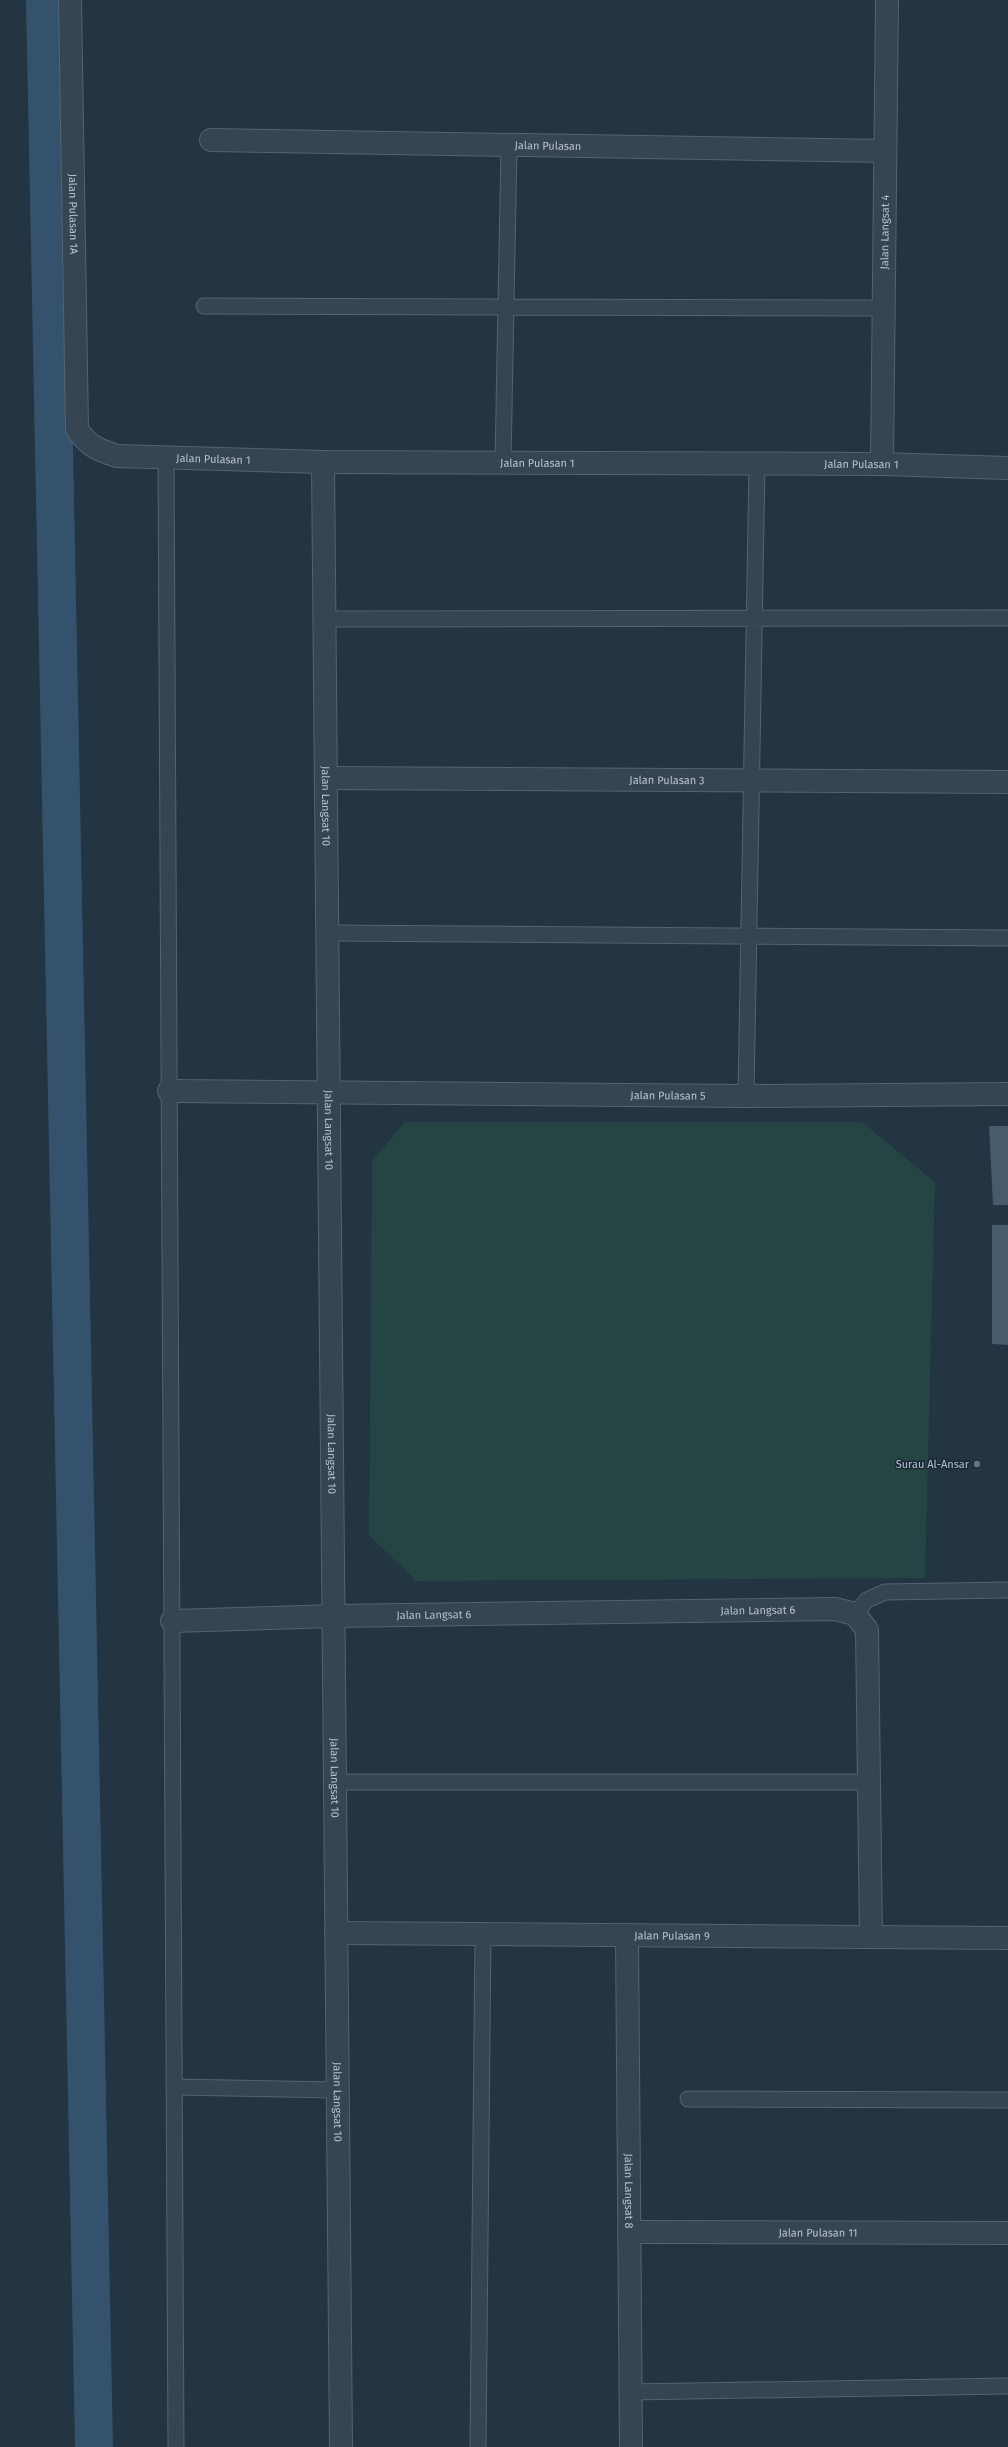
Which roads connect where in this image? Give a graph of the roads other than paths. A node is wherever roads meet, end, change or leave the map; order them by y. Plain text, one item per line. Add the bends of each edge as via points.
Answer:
1 (70, 0) edge
2 (887, 0) edge
3 (211, 140) dead end
4 (509, 146) junction
5 (885, 151) junction
6 (204, 306) dead end
7 (506, 308) junction
8 (884, 308) junction
9 (76, 429) joint
10 (166, 458) junction
11 (323, 462) junction
12 (503, 462) junction
13 (756, 464) junction
14 (882, 464) junction
15 (1008, 468) edge
16 (1008, 618) edge
17 (324, 619) junction
18 (754, 619) junction
19 (326, 778) junction
20 (751, 779) junction
21 (1008, 782) edge
22 (327, 933) junction
23 (749, 936) junction
24 (1008, 938) edge
25 (169, 1091) junction
26 (328, 1093) junction
27 (1008, 1094) edge
28 (746, 1096) junction
29 (1008, 1590) edge
30 (855, 1614) junction
31 (334, 1616) junction
32 (172, 1621) junction
33 (335, 1782) junction
34 (868, 1782) junction
35 (336, 1932) junction
36 (483, 1934) junction
37 (627, 1935) junction
38 (870, 1937) junction
39 (1008, 1938) edge
40 (174, 2087) junction
41 (338, 2090) junction
42 (688, 2099) dead end
43 (1008, 2100) edge
44 (629, 2232) junction
45 (1008, 2233) edge
46 (1008, 2386) edge
47 (630, 2392) junction
48 (176, 2447) edge
49 (341, 2447) edge
50 (478, 2447) edge
51 (631, 2447) edge

1 - 9 street, Jalan Pulasan 1A
2 - 5 street, Jalan Langsat 4
3 - 4 street, Jalan Pulasan
4 - 5 street, Jalan Pulasan
4 - 7 lane
5 - 8 street, Jalan Langsat 4
6 - 7 lane
7 - 8 lane
7 - 12 lane
8 - 14 street, Jalan Langsat 4
9 - 10 street, Jalan Pulasan 1 via 84,441 95,449 117,456
10 - 11 street, Jalan Pulasan 1
10 - 25 lane
11 - 12 street, Jalan Pulasan 1
11 - 17 street, Jalan Langsat 10
12 - 13 street, Jalan Pulasan 1
13 - 14 street, Jalan Pulasan 1
13 - 18 lane
14 - 15 street, Jalan Pulasan 1
16 - 18 lane
17 - 18 lane
17 - 19 street, Jalan Langsat 10
18 - 20 lane
19 - 20 street, Jalan Pulasan 3
19 - 22 street, Jalan Langsat 10
20 - 21 street, Jalan Pulasan 3
20 - 23 lane
22 - 23 lane
22 - 26 street, Jalan Langsat 10
23 - 24 lane
23 - 28 lane
25 - 26 street, Jalan Pulasan 5
25 - 32 lane
26 - 28 street, Jalan Pulasan 5
26 - 31 street, Jalan Langsat 10
27 - 28 street, Jalan Pulasan 5
29 - 30 lane via 885,1592 867,1600
30 - 31 street, Jalan Langsat 6 via 835,1609
30 - 34 street via 867,1630
31 - 32 street, Jalan Langsat 6
31 - 33 street, Jalan Langsat 10
32 - 40 lane
33 - 34 lane
33 - 35 street, Jalan Langsat 10
34 - 38 street
35 - 36 street, Jalan Pulasan 9
35 - 41 street, Jalan Langsat 10
36 - 37 street, Jalan Pulasan 9
36 - 50 lane
37 - 38 street, Jalan Pulasan 9
37 - 44 street, Jalan Langsat 8
38 - 39 street, Jalan Pulasan 9
40 - 41 lane
40 - 48 lane
41 - 49 street, Jalan Langsat 10
42 - 43 lane
44 - 45 street, Jalan Pulasan 11
44 - 47 street, Jalan Langsat 8
46 - 47 lane
47 - 51 street, Jalan Langsat 8

